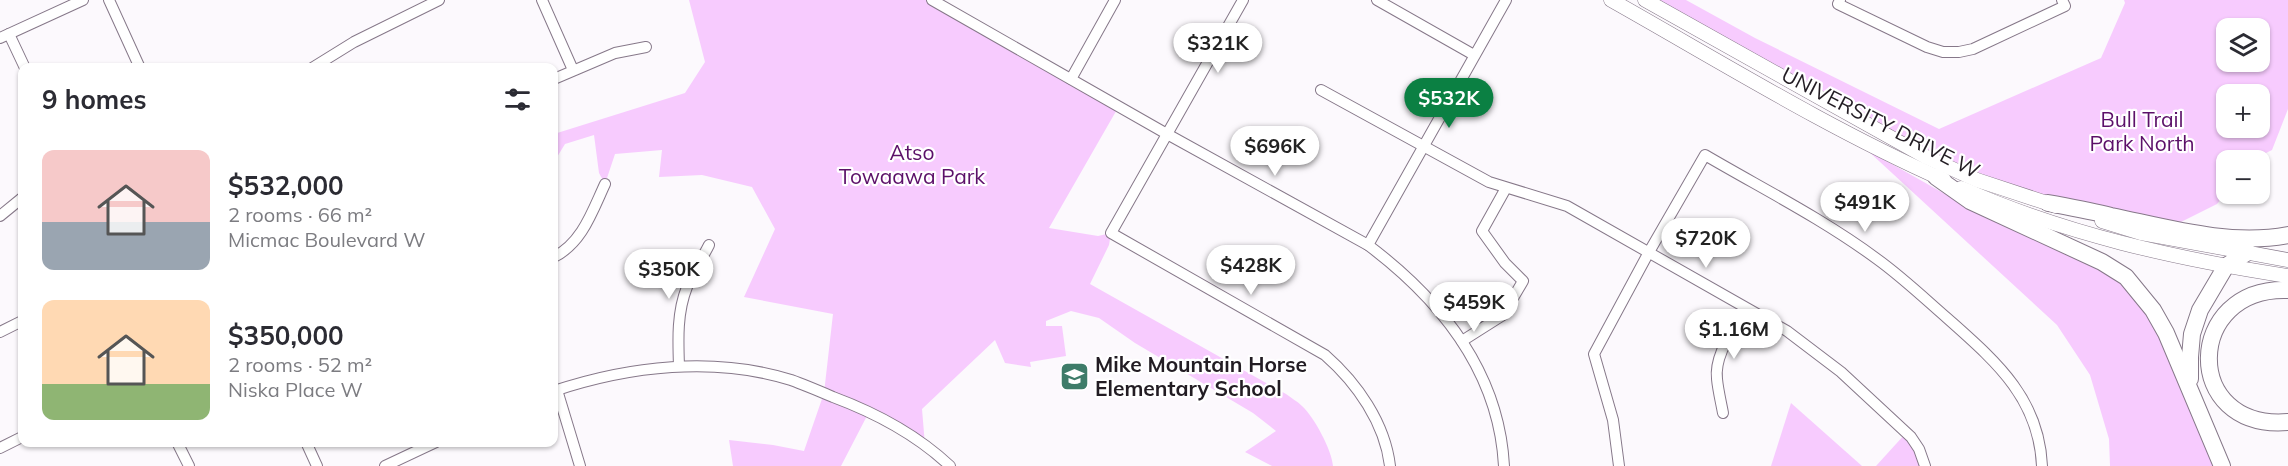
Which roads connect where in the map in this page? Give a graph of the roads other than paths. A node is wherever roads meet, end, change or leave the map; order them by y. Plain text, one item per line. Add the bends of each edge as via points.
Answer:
1 (83, 0) edge
2 (109, 0) edge
3 (439, 0) edge
4 (542, 0) edge
5 (932, 0) edge
6 (1115, 0) edge
7 (1243, 0) edge
8 (1377, 0) edge
9 (1506, 0) edge
10 (1611, 0) edge
11 (1645, 0) edge
12 (1840, 0) edge
13 (2063, 3) edge
14 (418, 4) edge
15 (5, 36) edge
16 (646, 47) dead end
17 (1474, 55) junction
18 (22, 63) edge
19 (138, 63) edge
20 (320, 63) edge
21 (573, 70) junction
22 (558, 77) edge
23 (1071, 78) junction
24 (1321, 90) dead end
25 (1167, 134) junction
26 (1422, 147) junction
27 (1936, 177) junction
28 (605, 184) dead end
29 (1506, 188) junction
30 (18, 201) edge
31 (2048, 203) junction
32 (0, 216) edge
33 (2288, 235) edge
34 (709, 245) dead end
35 (1368, 245) junction
36 (1649, 252) junction
37 (2248, 252) junction
38 (558, 255) edge
39 (2288, 260) edge
40 (2226, 266) junction
41 (2288, 276) edge
42 (2288, 290) edge
43 (1745, 308) junction
44 (18, 323) edge
45 (0, 332) edge
46 (1462, 341) junction
47 (679, 366) junction
48 (2191, 389) junction
49 (558, 390) edge
50 (558, 400) edge
51 (1723, 412) dead end
52 (2288, 422) edge
53 (18, 439) edge
54 (180, 447) edge
55 (308, 447) edge
56 (425, 447) edge
57 (0, 448) edge
58 (189, 466) edge
59 (317, 466) edge
60 (385, 466) edge
61 (580, 466) edge
62 (950, 466) edge
63 (1390, 466) edge
64 (1504, 466) edge
65 (1619, 466) edge
66 (1925, 466) edge
67 (2042, 466) edge
68 (2222, 466) edge

1 - 15 street
2 - 19 street
3 - 14 street
4 - 21 street
5 - 23 street
6 - 23 street
7 - 25 street
8 - 17 street
9 - 17 street
10 - 27 main road, UNIVERSITY DRIVE W
11 - 31 main road, UNIVERSITY DRIVE W via 1924,156 1977,180
12 - 13 street via 1838,4 1944,52 1973,49
14 - 20 street
15 - 18 street
16 - 21 street via 615,53
17 - 26 street
21 - 22 street
23 - 25 street
24 - 26 street
25 - 35 street
25 - 63 street via 1111,233 1325,355 1353,382 1365,402 1384,440
26 - 29 street
26 - 35 street
27 - 40 main road, UNIVERSITY DRIVE W via 2077,231
27 - 48 highway via 1970,201 2126,277 2153,310
28 - 38 street via 578,239
29 - 36 street via 1568,206
29 - 46 street via 1482,231 1523,281 1503,315
30 - 32 street
31 - 33 highway via 2235,239
31 - 37 main road, UNIVERSITY DRIVE W via 2141,233
34 - 47 street via 680,310
35 - 46 street via 1415,283
36 - 43 street
36 - 65 street via 1594,354 1613,420
36 - 67 street via 1705,155 1877,259 1987,353 2006,373 2029,412
37 - 39 main road, UNIVERSITY DRIVE W
37 - 40 highway
40 - 41 main road, UNIVERSITY DRIVE W
40 - 48 highway via 2200,310 2192,334
42 - 52 highway via 2269,291 2234,305 2218,322 2210,343 2208,365 2214,387 2228,405 2246,418 2268,424
43 - 51 street via 1718,364 1716,377
43 - 66 street via 1805,343 1841,372 1911,437
44 - 45 street
46 - 64 street via 1493,410
47 - 49 street via 621,374
47 - 62 street via 762,373 790,380 889,422
48 - 68 highway
50 - 61 street
53 - 57 street
54 - 58 street
55 - 59 street
56 - 60 street

